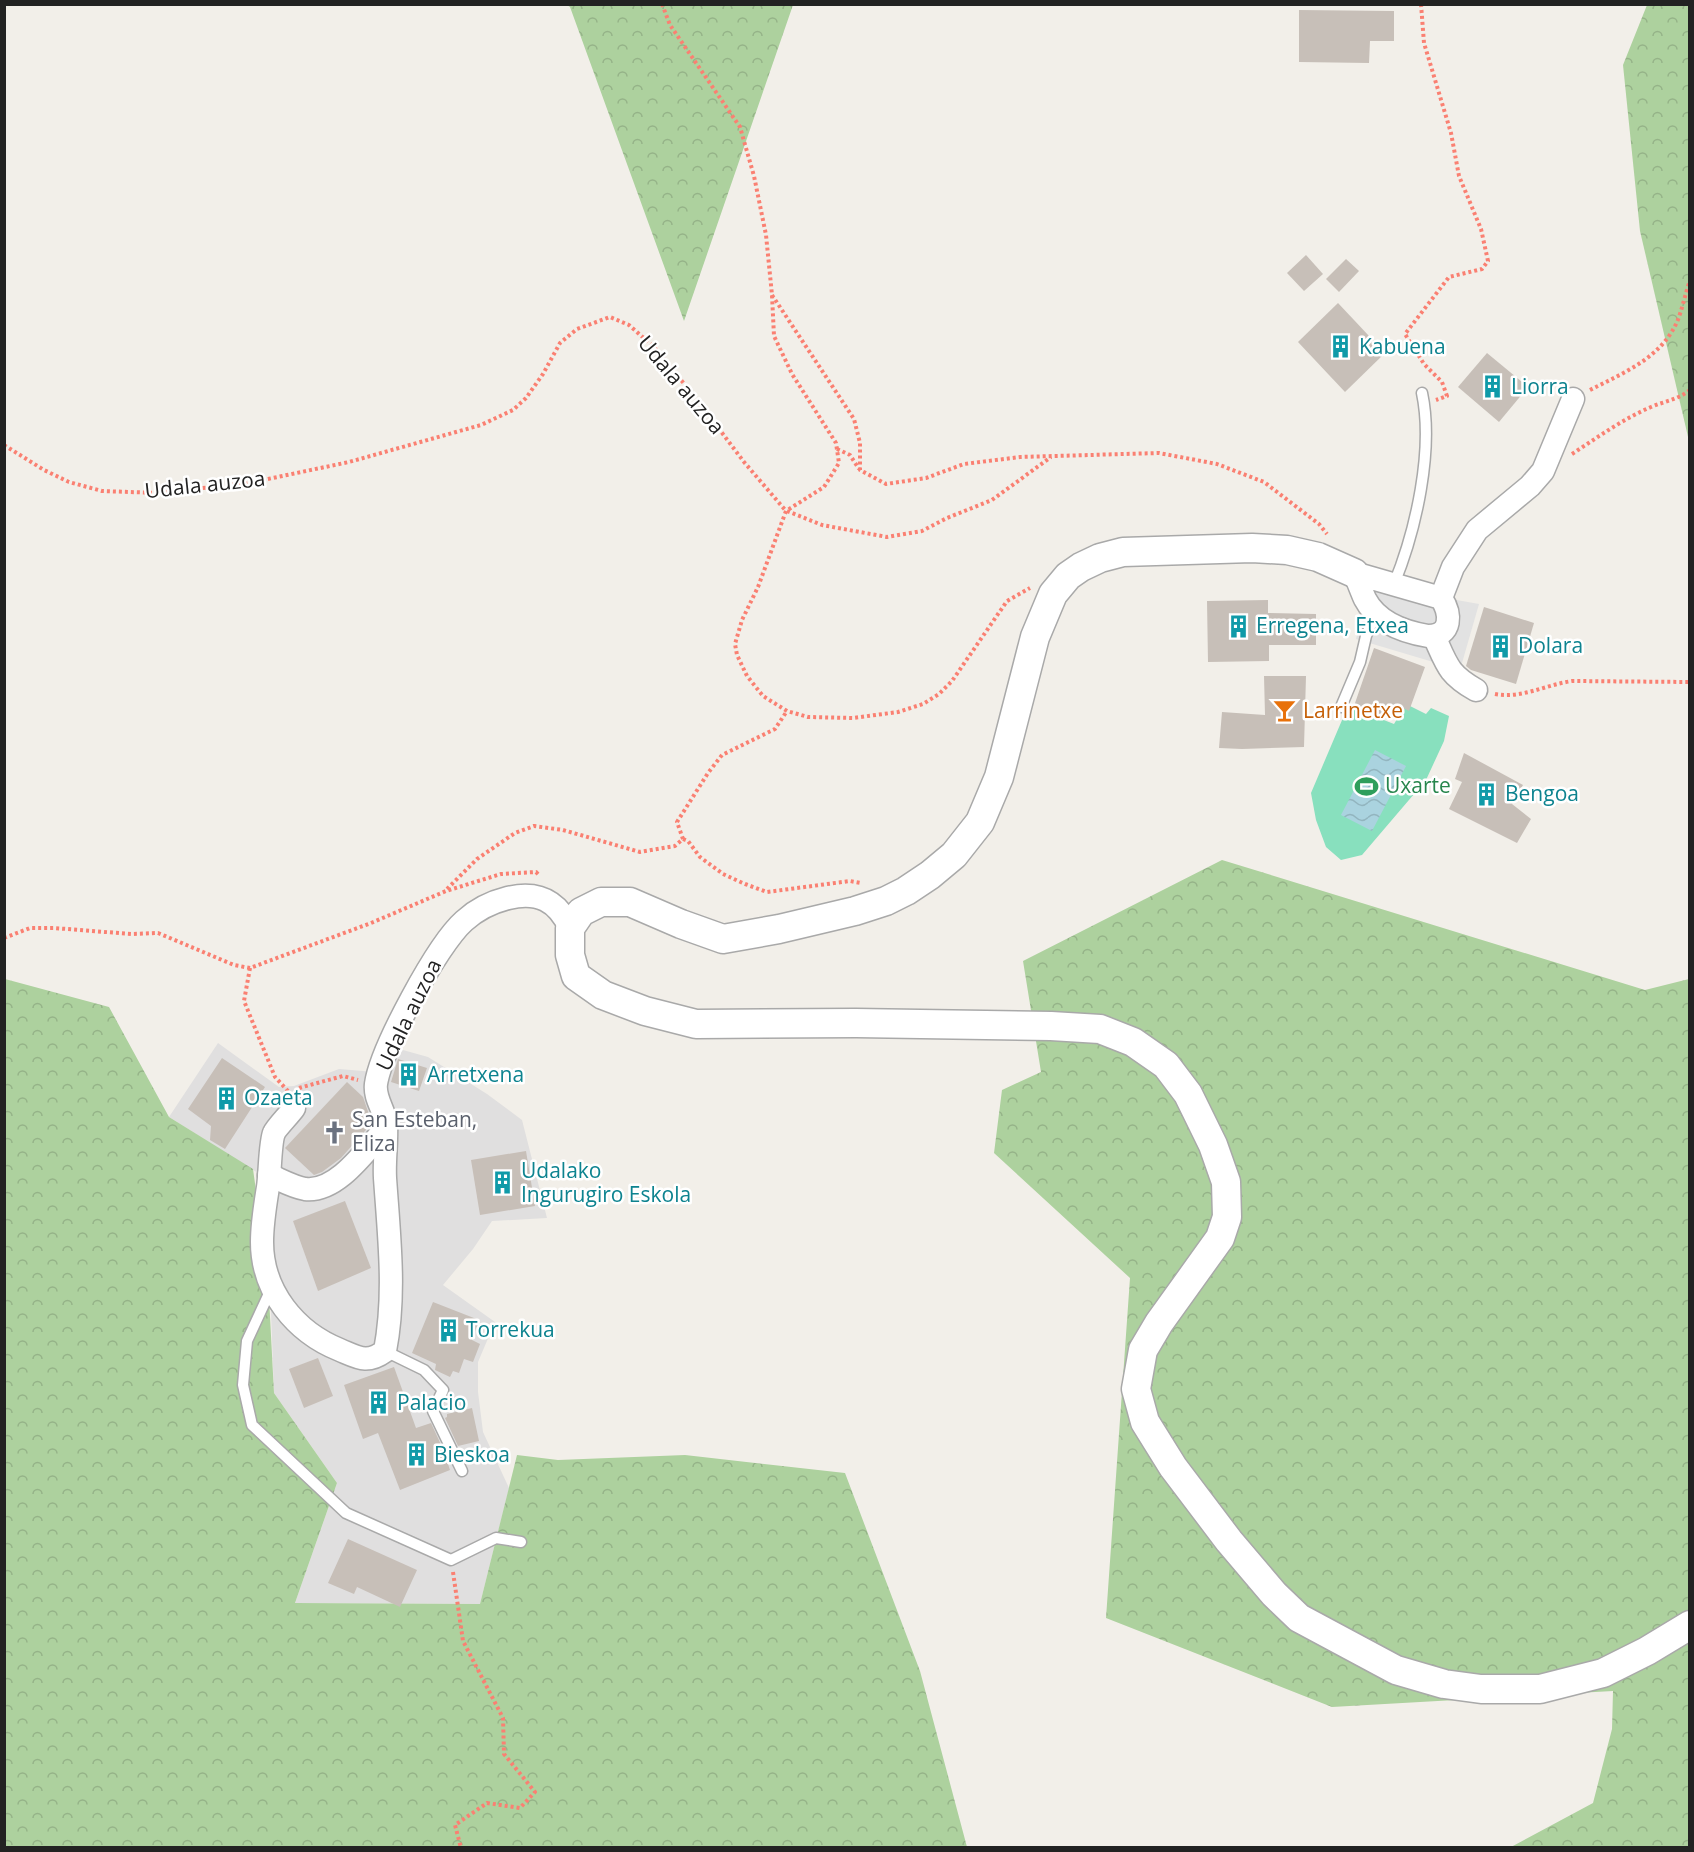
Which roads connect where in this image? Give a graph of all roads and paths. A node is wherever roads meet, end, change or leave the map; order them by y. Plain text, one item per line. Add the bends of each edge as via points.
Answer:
1 (662, 4) edge
2 (1421, 4) edge
3 (1689, 280) edge
4 (772, 295) junction
5 (1424, 364) dead end
6 (1689, 390) edge
7 (1422, 393) dead end
8 (1573, 399) joint
9 (4, 445) edge
10 (837, 449) junction
11 (1052, 456) junction
12 (1570, 456) dead end
13 (860, 470) junction
14 (786, 511) junction
15 (1332, 540) dead end
16 (1353, 573) junction
17 (1068, 576) junction
18 (1394, 584) junction
19 (1441, 598) junction
20 (1376, 613) junction
21 (1434, 636) junction
22 (1689, 682) edge
23 (1476, 690) joint
24 (1341, 707) dead end
25 (787, 711) junction
26 (683, 838) junction
27 (906, 891) junction
28 (570, 928) junction
29 (4, 938) edge
30 (250, 968) junction
31 (376, 1087) junction
32 (291, 1099) junction
33 (386, 1128) junction
34 (269, 1175) junction
35 (272, 1287) junction
36 (385, 1351) junction
37 (462, 1471) dead end
38 (521, 1542) dead end
39 (451, 1560) junction
40 (1689, 1625) edge
41 (461, 1848) edge

1 - 4 path via 670,25 740,127 766,235
2 - 5 path via 1424,44 1451,133 1459,176 1481,229 1488,261 1482,269 1449,277 1405,334
3 - 8 path via 1679,318 1657,350 1642,363
4 - 10 path via 774,336
4 - 13 path via 854,419 860,442
6 - 12 path via 1611,428
7 - 18 lane via 1425,462 1407,549
8 - 19 street via 1543,471 1477,530 1454,567
9 - 14 path, Udala auzoa via 69,482 102,492 158,493 238,484 349,462 481,425 513,410 543,374 560,343 578,329 610,316 629,325 654,347
10 - 13 path via 850,455
10 - 14 path via 839,463 824,487
11 - 13 path via 964,464 926,478 886,484
11 - 14 path via 992,500 922,531 887,537 822,525
11 - 15 path via 1159,453 1217,464 1264,482 1319,524
14 - 25 path via 735,644 747,676 763,696
16 - 17 street via 1318,557 1287,550 1229,549 1123,552 1100,558
16 - 18 street
16 - 20 street
17 - 25 path via 1038,583 1007,601 952,681 923,704 853,718 808,717
17 - 27 street via 1053,594 1035,637 999,777 980,822 954,855
18 - 19 street
19 - 21 street via 1449,620 1444,631
20 - 21 street via 1405,630
20 - 24 lane
21 - 23 street via 1450,672
22 - 23 path via 1572,681 1508,697
25 - 26 path via 775,729 722,755 677,822
26 - 27 path via 723,874 767,892 850,882
26 - 30 path via 675,846 639,852 563,830 534,826 515,833 477,859 446,891
27 - 28 street via 855,911 723,939 630,902 601,902 581,912
28 - 31 street, Udala auzoa via 556,906 532,895 503,900 472,914 452,934 422,981 388,1050
28 - 40 street via 570,956 576,976 603,995 645,1011 696,1023 1100,1029 1133,1042 1166,1065 1188,1094 1226,1182 1227,1217 1220,1238 1143,1350 1137,1389 1145,1422 1229,1542 1274,1594 1299,1618 1396,1670 1444,1684 1481,1689 1540,1689 1603,1672
29 - 30 path via 30,928 158,933
30 - 32 path via 244,1001 275,1077
31 - 32 path via 344,1076
31 - 33 street, Udala auzoa
32 - 34 street via 274,1132
33 - 34 street via 338,1179 323,1187 307,1189
33 - 36 street, Udala auzoa via 391,1321
34 - 35 street via 262,1242
35 - 36 street via 290,1316 323,1342 368,1360
35 - 39 lane via 248,1341 243,1385 252,1425 346,1513
36 - 37 lane via 424,1370 442,1390 433,1411
38 - 39 lane via 496,1538
39 - 41 path via 463,1641 503,1718 504,1754 536,1792 520,1808 487,1803 455,1825

